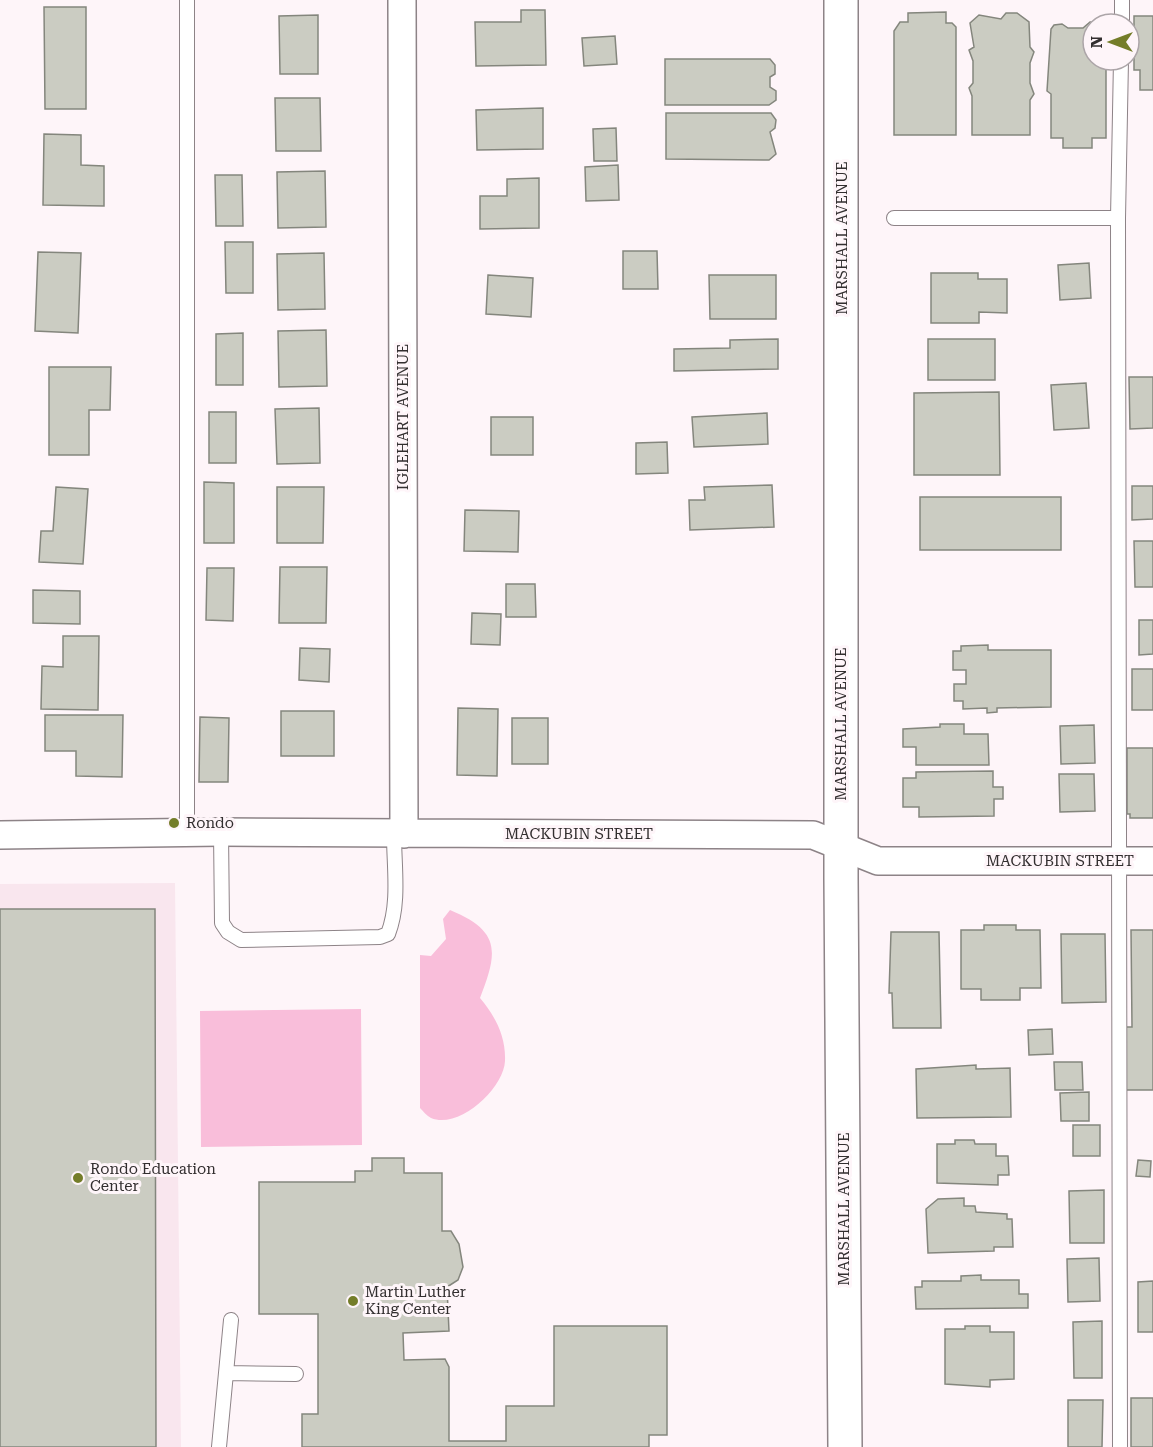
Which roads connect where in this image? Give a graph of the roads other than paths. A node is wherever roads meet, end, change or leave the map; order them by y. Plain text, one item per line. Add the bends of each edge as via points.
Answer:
1 (187, 0) edge
2 (402, 0) edge
3 (841, 0) edge
4 (1121, 72) edge
5 (894, 218) dead end
6 (1118, 218) junction
7 (221, 832) junction
8 (187, 833) junction
9 (0, 835) edge
10 (399, 835) junction
11 (841, 847) junction
12 (1117, 861) junction
13 (1153, 861) edge
14 (231, 1320) dead end
15 (226, 1373) junction
16 (296, 1374) dead end
17 (219, 1447) edge
18 (845, 1447) edge
19 (1120, 1447) edge

1 - 8 lane
2 - 10 street, IGLEHART AVENUE
3 - 11 street, MARSHALL AVENUE
4 - 6 lane
5 - 6 lane
6 - 12 lane
7 - 8 street, MACKUBIN STREET
7 - 10 street, MACKUBIN STREET
7 - 10 lane via 222,923 241,940 388,934 393,920
8 - 9 street, MACKUBIN STREET
10 - 11 street, MACKUBIN STREET via 813,835
11 - 12 street, MACKUBIN STREET via 878,861
11 - 18 street, MARSHALL AVENUE
12 - 13 street, MACKUBIN STREET
12 - 19 lane
14 - 15 lane
15 - 16 lane
15 - 17 lane

